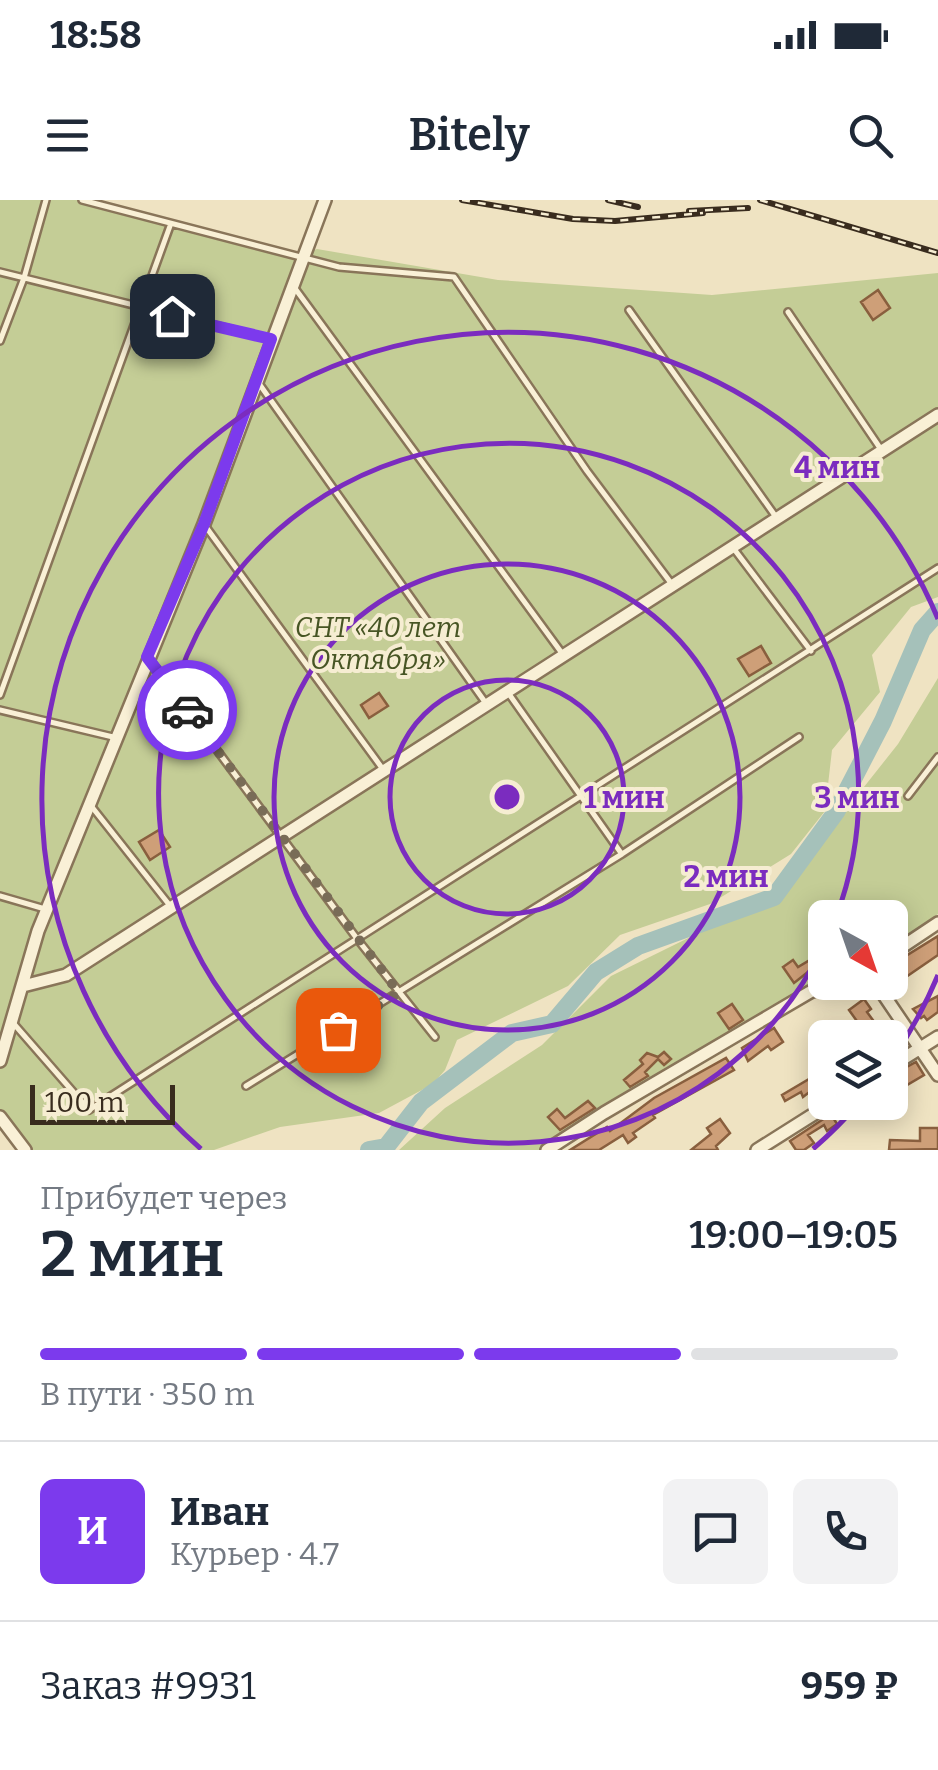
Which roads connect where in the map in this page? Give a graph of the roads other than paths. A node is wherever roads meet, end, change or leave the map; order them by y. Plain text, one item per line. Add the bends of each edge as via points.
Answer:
1 (46, 200) edge
2 (82, 200) edge
3 (325, 200) edge
4 (170, 226) junction
5 (303, 258) junction
6 (0, 272) edge
7 (24, 278) junction
8 (294, 288) junction
9 (140, 308) junction
10 (629, 310) dead end
11 (788, 312) dead end
12 (271, 339) junction
13 (0, 341) edge
14 (256, 380) junction
15 (938, 415) edge
16 (882, 451) junction
17 (777, 519) junction
18 (204, 524) junction
19 (733, 548) junction
20 (938, 568) edge
21 (673, 586) junction
22 (811, 650) junction
23 (564, 656) junction
24 (147, 657) junction
25 (507, 692) junction
26 (0, 694) edge
27 (487, 705) junction
28 (0, 710) edge
29 (799, 736) dead end
30 (116, 738) junction
31 (938, 757) edge
32 (384, 770) junction
33 (908, 796) dead end
34 (580, 798) junction
35 (90, 804) junction
36 (280, 836) junction
37 (622, 854) junction
38 (0, 896) edge
39 (171, 907) junction
40 (46, 909) junction
41 (938, 924) edge
42 (358, 940) junction
43 (908, 943) edge
44 (23, 986) junction
45 (399, 993) junction
46 (808, 993) edge
47 (886, 1000) edge
48 (13, 1024) junction
49 (435, 1037) dead end
50 (938, 1037) edge
51 (919, 1048) junction
52 (908, 1055) edge
53 (0, 1061) edge
54 (938, 1076) edge
55 (246, 1086) dead end
56 (0, 1117) edge
57 (808, 1118) edge
58 (25, 1150) edge
59 (546, 1150) edge
60 (757, 1150) edge

1 - 7 lane
2 - 4 lane
3 - 5 street
4 - 5 lane
4 - 9 lane
5 - 8 street
5 - 21 lane via 454,277
6 - 7 lane
7 - 9 lane
7 - 13 lane
8 - 12 street
8 - 23 lane
9 - 12 lane
9 - 26 lane
10 - 17 lane
11 - 16 lane
12 - 14 street
14 - 18 street
14 - 27 lane
15 - 16 street
16 - 17 street
17 - 19 street
18 - 24 street
18 - 32 lane
19 - 21 street
19 - 22 lane
20 - 22 lane
21 - 23 street
22 - 34 lane
23 - 25 street
24 - 30 street
24 - 36 lane
25 - 27 street
25 - 34 lane
27 - 32 street
28 - 30 lane
29 - 37 lane
30 - 35 street
31 - 33 lane
32 - 36 street
34 - 37 lane
34 - 42 lane
35 - 39 lane
35 - 40 street
36 - 39 street
36 - 42 lane
37 - 45 lane
38 - 40 lane
39 - 44 street via 66,975
40 - 44 street
41 - 43 street
42 - 45 lane
42 - 48 lane via 89,1110
44 - 48 street
45 - 49 lane
45 - 55 lane
46 - 59 street
47 - 51 street
48 - 53 street
50 - 51 street
51 - 52 street
51 - 54 street
56 - 58 street
57 - 60 street

